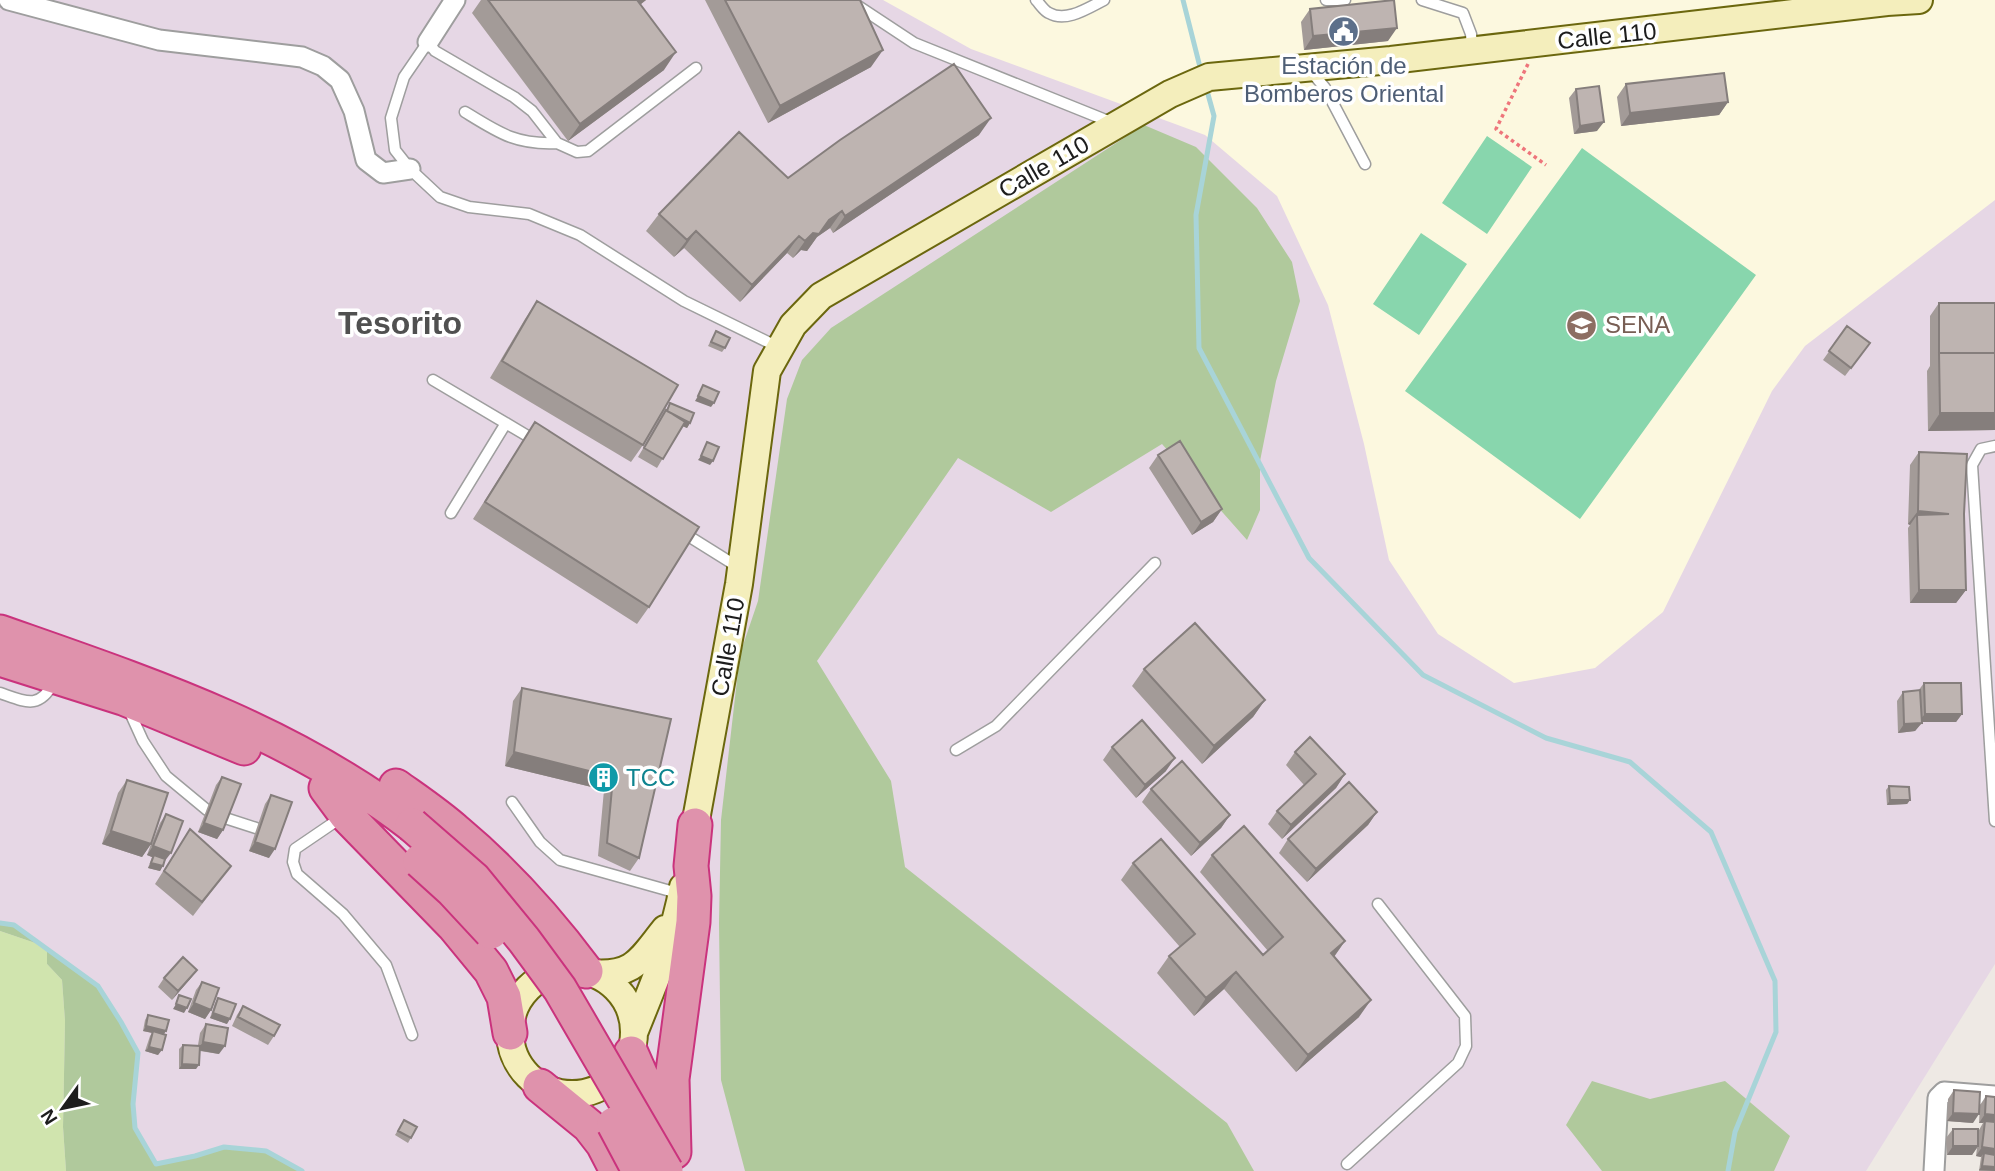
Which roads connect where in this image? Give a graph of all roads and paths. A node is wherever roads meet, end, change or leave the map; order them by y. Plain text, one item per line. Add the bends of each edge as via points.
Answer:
1 (9, 0) edge
2 (455, 0) edge
3 (849, 0) edge
4 (1036, 0) edge
5 (1104, 0) edge
6 (1326, 0) edge
7 (1345, 0) edge
8 (1422, 0) edge
9 (1919, 0) edge
10 (428, 42) junction
11 (1473, 51) junction
12 (1530, 58) dead end
13 (696, 68) dead end
14 (1309, 68) junction
15 (466, 112) dead end
16 (1117, 125) junction
17 (557, 143) junction
18 (1365, 164) dead end
19 (1546, 165) dead end
20 (410, 169) junction
21 (779, 347) junction
22 (433, 380) dead end
23 (506, 423) junction
24 (542, 445) edge
25 (1995, 446) edge
26 (452, 513) dead end
27 (671, 525) edge
28 (1155, 563) dead end
29 (741, 569) junction
30 (0, 632) edge
31 (0, 659) edge
32 (56, 678) junction
33 (0, 693) edge
34 (123, 698) junction
35 (256, 731) junction
36 (956, 750) dead end
37 (326, 788) junction
38 (512, 802) dead end
39 (207, 810) edge
40 (345, 815) junction
41 (225, 818) edge
42 (1995, 821) edge
43 (695, 825) junction
44 (257, 828) edge
45 (404, 832) junction
46 (1378, 904) dead end
47 (680, 905) junction
48 (587, 972) junction
49 (510, 1033) junction
50 (412, 1035) dead end
51 (633, 1043) junction
52 (540, 1086) junction
53 (1995, 1096) edge
54 (675, 1164) edge
55 (1347, 1164) dead end
56 (617, 1171) edge
57 (639, 1171) edge
58 (1934, 1171) edge

1 - 20 street via 159,40 302,57 340,80 354,110 366,160 383,173
2 - 10 street
3 - 16 lane via 914,43
4 - 5 lane via 1049,13 1067,16
6 - 7 lane
8 - 11 lane via 1463,13
9 - 11 main road, Calle 110
10 - 17 lane via 532,111
10 - 20 lane via 404,77 391,118 395,150
11 - 14 main road, Calle 110
12 - 19 path via 1496,129
13 - 17 lane via 588,151 577,152
14 - 16 main road, Calle 110 via 1209,76
14 - 18 lane via 1325,88
15 - 17 lane via 509,138
16 - 21 main road, Calle 110 via 821,296 793,324
20 - 21 lane via 440,197 469,207 529,214 580,235 684,301
21 - 29 main road, Calle 110 via 767,371
22 - 23 lane
23 - 24 lane
23 - 26 lane
25 - 42 lane via 1981,449 1972,465
27 - 29 lane
28 - 36 lane via 996,726
29 - 43 main road, Calle 110
30 - 35 highway via 207,707
31 - 32 highway
32 - 33 lane via 48,694 38,701 25,702
32 - 34 highway
34 - 37 highway via 245,748
34 - 39 lane via 166,776
35 - 45 highway via 378,799
35 - 48 highway via 319,743 391,782 488,859 540,912
37 - 40 highway
37 - 45 highway
38 - 47 lane via 540,842 561,860
40 - 49 highway via 454,926 491,971 504,997
40 - 50 lane via 295,849 293,862 297,874 344,914 386,965
41 - 44 lane
43 - 47 main road, Calle 110
43 - 54 highway via 693,922 673,1079
45 - 54 highway, bridge via 474,878 560,989
45 - 57 highway, bridge via 521,970 581,1062
46 - 55 lane via 1465,1016 1466,1046 1458,1062
47 - 48 main road via 632,967 614,973
47 - 51 main road, Calle 110
48 - 49 main road via 554,972 539,979 514,1009
48 - 51 main road via 622,995 633,1019
49 - 52 main road via 518,1063
51 - 52 main road via 623,1069 610,1083 593,1091 575,1095
51 - 54 highway
52 - 56 highway via 589,1126
53 - 58 street via 1944,1092 1938,1098

